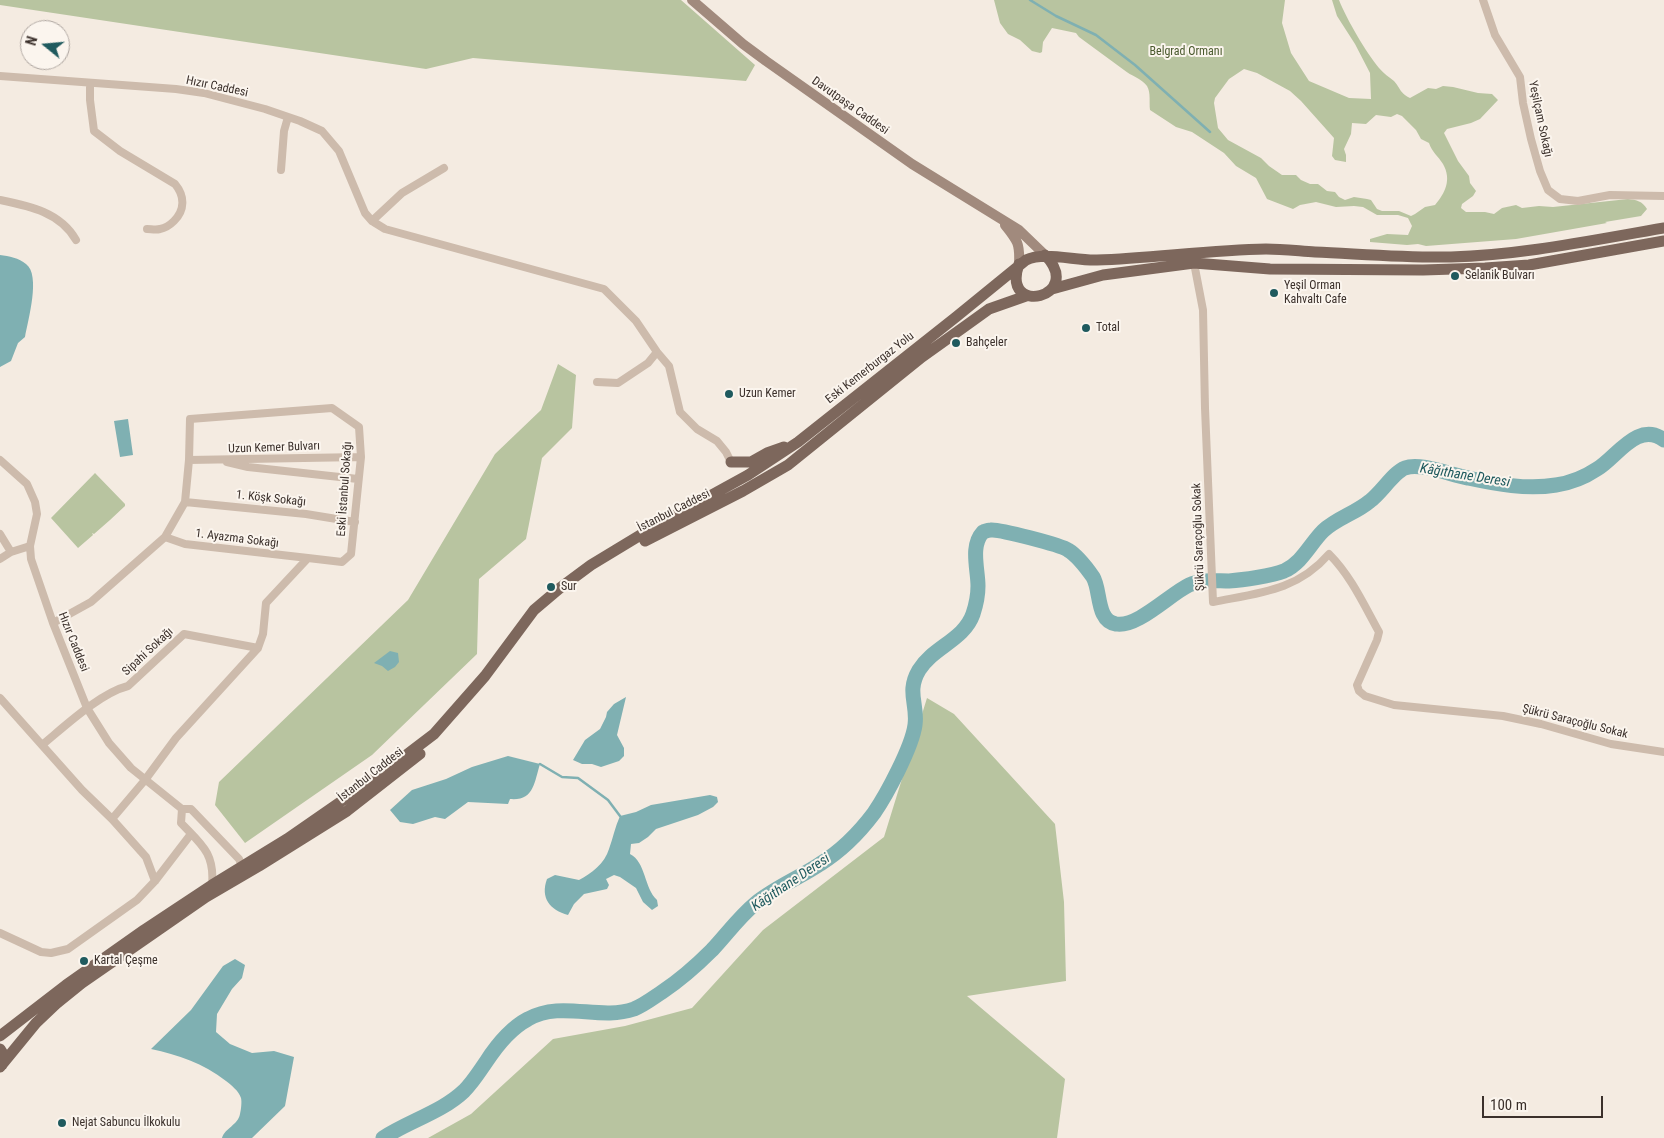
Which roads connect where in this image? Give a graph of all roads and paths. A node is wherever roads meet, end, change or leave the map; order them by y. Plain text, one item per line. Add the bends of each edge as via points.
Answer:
1 (692, 0) edge
2 (1483, 0) edge
3 (0, 76) edge
4 (90, 84) junction
5 (288, 116) junction
6 (444, 168) dead end
7 (281, 170) dead end
8 (1664, 196) edge
9 (0, 200) edge
10 (372, 221) junction
11 (1001, 221) junction
12 (1664, 228) edge
13 (147, 229) dead end
14 (76, 240) dead end
15 (1664, 241) edge
16 (1045, 255) junction
17 (1019, 264) junction
18 (1194, 264) junction
19 (1052, 289) junction
20 (1026, 296) junction
21 (657, 352) junction
22 (597, 382) dead end
23 (798, 442) junction
24 (361, 457) junction
25 (0, 460) edge
26 (189, 460) junction
27 (218, 460) junction
28 (731, 462) junction
29 (358, 478) junction
30 (744, 478) junction
31 (732, 484) junction
32 (743, 491) junction
33 (184, 502) junction
34 (355, 522) junction
35 (0, 534) edge
36 (164, 537) junction
37 (30, 546) junction
38 (11, 552) junction
39 (308, 558) junction
40 (0, 559) edge
41 (54, 623) junction
42 (258, 648) junction
43 (0, 698) edge
44 (88, 708) junction
45 (427, 744) junction
46 (42, 746) junction
47 (1664, 752) edge
48 (145, 780) junction
49 (182, 809) junction
50 (112, 819) junction
51 (191, 834) junction
52 (245, 870) junction
53 (155, 880) junction
54 (212, 885) junction
55 (0, 933) edge
56 (31, 1019) junction
57 (0, 1036) edge
58 (0, 1049) edge
59 (1, 1066) edge

1 - 11 street, Davutpaşa Caddesi via 766,62 912,164
2 - 8 street, Yeşilçam Sokağı via 1495,35 1520,77 1531,139 1548,190 1560,199 1578,201 1610,195
3 - 4 street, Hızır Caddesi
4 - 5 street, Hızır Caddesi via 176,89
4 - 13 street via 94,130 120,152 175,184 181,192 180,215 168,226
5 - 7 street
5 - 10 street, Hızır Caddesi via 322,131 339,151 364,213
6 - 10 street via 402,193
9 - 14 street via 48,213 71,231
10 - 21 street via 385,230 402,235 604,289 636,321
11 - 16 street, Davutpaşa Caddesi via 1019,230
11 - 17 street via 1016,238 1020,248
12 - 16 main road via 1550,248 1451,257 1268,249 1086,260
15 - 18 main road via 1529,265 1485,268 1270,269
16 - 17 main road
16 - 19 main road via 1055,268 1056,281
17 - 20 main road via 1016,272 1018,286
17 - 23 main road, Eski Kemerburgaz Yolu
18 - 19 main road via 1102,275
18 - 47 street, Şükrü Saraçoğlu Sokak via 1203,310 1213,602 1284,587 1310,572 1329,554 1358,593 1379,632 1357,685 1365,696 1394,705 1503,716 1611,744
19 - 20 main road via 1044,296
20 - 32 main road, Eski Kemerburgaz Yolu via 982,314 922,357 788,465
21 - 22 street via 648,363 618,383
21 - 28 street via 669,366 680,412 717,441
23 - 28 main road via 751,462
23 - 30 main road, Eski Kemerburgaz Yolu
24 - 26 street, Eski İstanbul Sokağı via 359,426 332,408 190,419
24 - 27 street, Uzun Kemer Bulvarı
24 - 29 street, Eski İstanbul Sokağı
25 - 37 street, Hızır Caddesi via 27,484 35,502 37,514
26 - 27 street, Uzun Kemer Bulvarı
26 - 33 street, Eski İstanbul Sokağı
27 - 29 street, Uzun Kemer Bulvarı via 248,467
28 - 30 main road
28 - 31 main road
29 - 34 street, Eski İstanbul Sokağı
30 - 31 main road, Eski Kemerburgaz Yolu
30 - 32 main road
31 - 32 main road
31 - 45 main road, İstanbul Caddesi via 592,565 534,610 468,697
32 - 45 main road, İstanbul Caddesi via 674,525 581,579 538,616 473,699
33 - 34 street, 1. Köşk Sokağı
33 - 36 street, Eski İstanbul Sokağı
34 - 39 street, Eski İstanbul Sokağı via 351,554 342,562
35 - 38 street
36 - 39 street, 1. Ayazma Sokağı via 185,544
36 - 41 street, Eski İstanbul Sokağı via 91,602
37 - 38 street
37 - 41 street, Hızır Caddesi via 33,569
38 - 40 street
39 - 42 street via 266,603
41 - 44 street, Hızır Caddesi
42 - 44 street, Sipahi Sokağı via 184,634 128,686
42 - 48 street via 176,738
43 - 46 street
44 - 46 street, Sipahi Sokağı
44 - 48 street, Hızır Caddesi via 108,743
45 - 52 main road, İstanbul Caddesi via 347,811
46 - 50 street
48 - 49 street, Hızır Caddesi
48 - 50 street
49 - 51 street via 181,823
49 - 52 street, Hızır Caddesi via 191,809
50 - 53 street via 146,857
51 - 53 street
51 - 54 street via 205,848 211,861
52 - 54 main road, İstanbul Caddesi
52 - 56 main road, İstanbul Caddesi
53 - 55 street via 137,900 60,952 41,952
54 - 56 main road, İstanbul Caddesi via 74,979
56 - 57 main road, İstanbul Caddesi
56 - 59 main road, İstanbul Caddesi
58 - 59 main road via 4,1057

